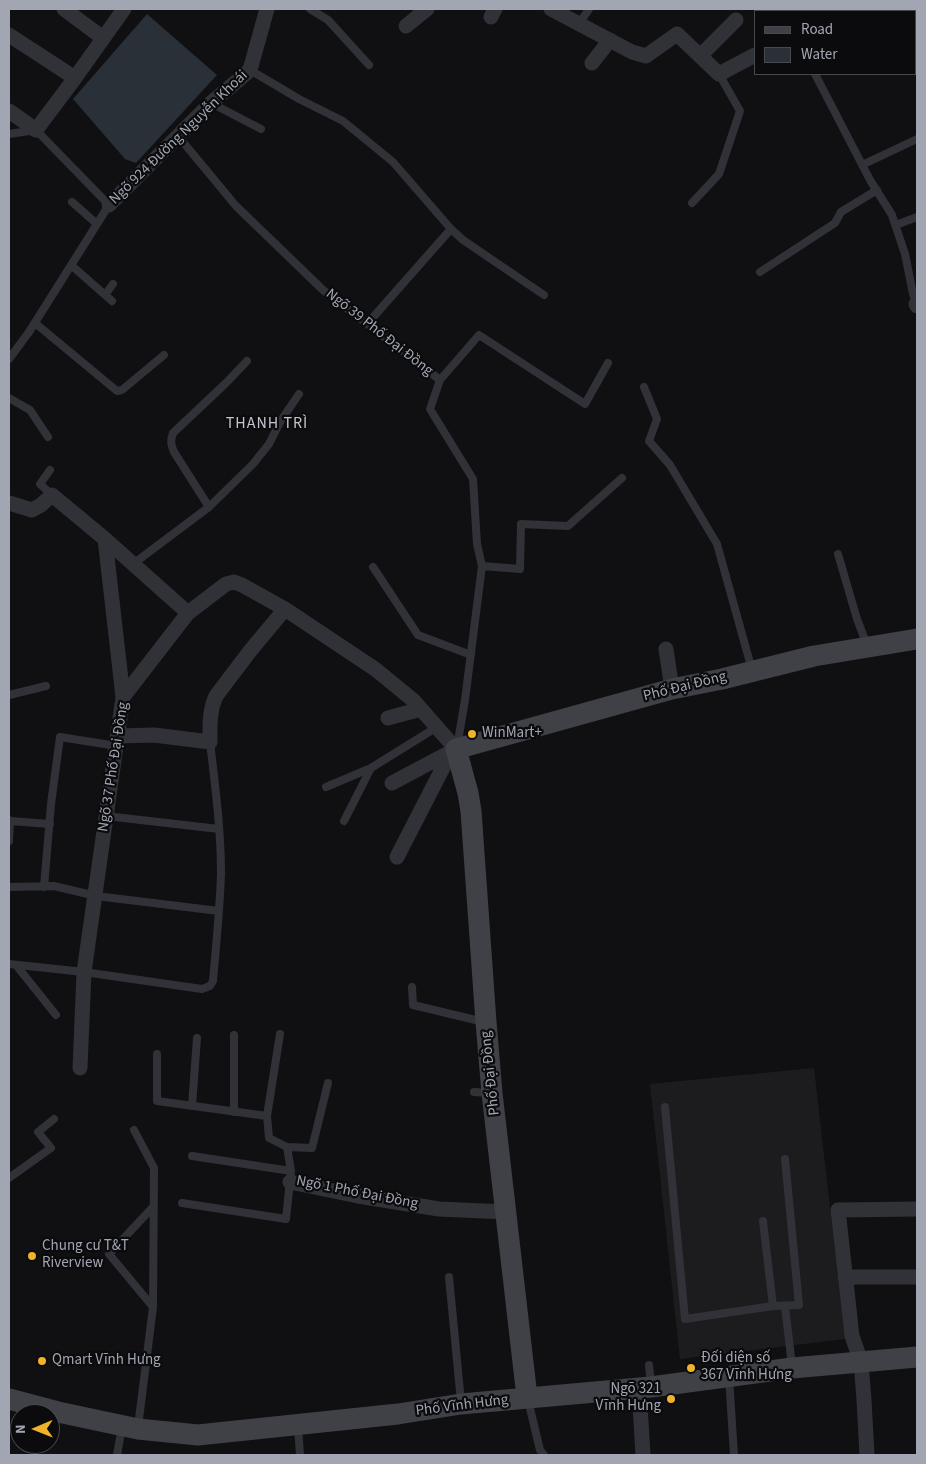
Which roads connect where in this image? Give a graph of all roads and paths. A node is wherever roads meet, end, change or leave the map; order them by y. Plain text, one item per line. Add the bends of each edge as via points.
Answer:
1 (64, 9) edge
2 (124, 9) edge
3 (267, 9) edge
4 (310, 9) edge
5 (427, 9) edge
6 (551, 9) edge
7 (589, 9) edge
8 (736, 20) dead end
9 (578, 24) junction
10 (406, 26) dead end
11 (9, 35) edge
12 (103, 38) junction
13 (610, 40) junction
14 (700, 56) junction
15 (754, 56) edge
16 (592, 63) dead end
17 (369, 65) dead end
18 (250, 70) junction
19 (719, 74) junction
20 (816, 75) edge
21 (75, 78) junction
22 (211, 102) junction
23 (9, 111) edge
24 (261, 129) dead end
25 (36, 130) junction
26 (9, 134) edge
27 (178, 136) junction
28 (917, 139) edge
29 (862, 165) junction
30 (876, 190) junction
31 (72, 202) dead end
32 (692, 203) dead end
33 (109, 205) junction
34 (917, 217) edge
35 (97, 224) junction
36 (896, 225) junction
37 (451, 228) junction
38 (72, 265) junction
39 (760, 272) dead end
40 (113, 284) dead end
41 (544, 295) dead end
42 (917, 304) edge
43 (35, 323) junction
44 (368, 323) junction
45 (164, 355) dead end
46 (9, 360) edge
47 (247, 361) dead end
48 (608, 363) dead end
49 (440, 380) junction
50 (644, 387) dead end
51 (299, 394) dead end
52 (9, 398) edge
53 (48, 438) dead end
54 (50, 470) dead end
55 (622, 478) dead end
56 (52, 495) junction
57 (9, 503) edge
58 (208, 507) junction
59 (105, 539) junction
60 (838, 554) dead end
61 (133, 564) junction
62 (482, 566) junction
63 (373, 567) dead end
64 (285, 609) junction
65 (188, 613) junction
66 (917, 639) edge
67 (867, 647) junction
68 (666, 649) dead end
69 (471, 655) junction
70 (752, 670) junction
71 (46, 686) dead end
72 (672, 689) junction
73 (9, 695) edge
74 (124, 698) junction
75 (421, 709) junction
76 (388, 718) dead end
77 (437, 727) junction
78 (118, 741) junction
79 (210, 742) junction
80 (454, 751) junction
81 (370, 768) junction
82 (392, 783) dead end
83 (326, 787) dead end
84 (106, 816) junction
85 (10, 820) edge
86 (344, 821) dead end
87 (50, 824) junction
88 (219, 829) junction
89 (9, 841) edge
90 (397, 857) dead end
91 (9, 887) edge
92 (44, 887) junction
93 (96, 896) junction
94 (219, 911) junction
95 (13, 964) edge
96 (84, 972) junction
97 (412, 987) dead end
98 (56, 1015) dead end
99 (486, 1022) junction
100 (280, 1034) dead end
101 (234, 1035) dead end
102 (197, 1038) dead end
103 (157, 1054) dead end
104 (80, 1068) dead end
105 (328, 1082) dead end
106 (192, 1106) junction
107 (664, 1107) dead end
108 (234, 1112) junction
109 (267, 1116) junction
110 (54, 1119) dead end
111 (134, 1130) dead end
112 (287, 1147) junction
113 (192, 1156) dead end
114 (785, 1160) dead end
115 (291, 1177) junction
116 (9, 1178) edge
117 (182, 1203) dead end
118 (153, 1207) junction
119 (917, 1209) edge
120 (506, 1212) junction
121 (763, 1221) dead end
122 (844, 1276) junction
123 (449, 1277) dead end
124 (917, 1277) edge
125 (773, 1306) junction
126 (785, 1306) junction
127 (153, 1308) junction
128 (917, 1357) edge
129 (860, 1362) junction
130 (649, 1365) dead end
131 (792, 1368) junction
132 (729, 1376) junction
133 (645, 1387) junction
134 (527, 1397) junction
135 (9, 1399) edge
136 (461, 1404) junction
137 (298, 1425) junction
138 (130, 1427) junction
139 (117, 1455) edge
140 (300, 1455) edge
141 (544, 1455) edge
142 (642, 1455) edge
143 (734, 1455) edge
144 (867, 1455) edge

1 - 12 street
2 - 12 street
3 - 18 street, Ngõ 924 Đường Nguyễn Khoái
4 - 17 lane via 328,20
5 - 10 street
6 - 9 street
7 - 9 lane
8 - 14 street
9 - 13 street
11 - 21 street
12 - 21 street
13 - 14 street via 646,56 677,34
13 - 16 street
14 - 19 street
15 - 19 street
18 - 22 street, Ngõ 924 Đường Nguyễn Khoái
18 - 37 lane via 343,121 393,162
19 - 32 lane via 740,112 718,174
20 - 29 lane
21 - 25 street
22 - 24 lane
22 - 27 street, Ngõ 924 Đường Nguyễn Khoái
23 - 25 street
25 - 26 lane
25 - 33 lane
27 - 33 street, Ngõ 924 Đường Nguyễn Khoái
27 - 44 lane, Ngõ 39 Phố Đại Đồng via 236,206 322,290
28 - 29 lane
29 - 30 lane
30 - 36 lane
30 - 39 lane via 841,212 835,223
31 - 35 lane
33 - 35 lane, Ngõ 924 Đường Nguyễn Khoái
34 - 36 lane
35 - 38 lane, Ngõ 924 Đường Nguyễn Khoái
36 - 42 lane
37 - 41 lane via 463,240
37 - 44 lane
38 - 40 lane via 108,298
38 - 43 lane, Ngõ 924 Đường Nguyễn Khoái
43 - 45 lane via 117,391
43 - 46 lane, Ngõ 924 Đường Nguyễn Khoái
44 - 49 lane, Ngõ 39 Phố Đại Đồng
47 - 58 lane via 173,433 171,439 174,452
48 - 49 lane via 585,404 479,335
49 - 62 lane, Ngõ 39 Phố Đại Đồng via 430,409 473,479 477,544
50 - 70 lane via 657,419 649,441 670,465 717,544
51 - 58 lane via 270,444
52 - 53 lane via 30,410
54 - 56 lane via 40,484
55 - 62 lane via 568,526 521,524 520,569
56 - 57 street via 32,510
56 - 59 street
58 - 61 lane
59 - 61 street
59 - 74 street
60 - 67 lane
61 - 65 street
62 - 69 lane, Ngõ 39 Phố Đại Đồng
63 - 69 lane via 418,635
64 - 65 street, Ngõ 37 Phố Đại Đồng via 234,582 226,584
64 - 75 street, Ngõ 37 Phố Đại Đồng via 375,670
64 - 79 street via 216,696 210,713
65 - 74 street, Ngõ 37 Phố Đại Đồng
66 - 67 street, Phố Đại Đồng
67 - 70 street, Phố Đại Đồng
68 - 72 street
69 - 80 lane, Ngõ 39 Phố Đại Đồng
70 - 72 street, Phố Đại Đồng
71 - 73 lane
72 - 80 street, Phố Đại Đồng
74 - 78 street, Ngõ 37 Phố Đại Đồng
75 - 76 street
75 - 77 street, Ngõ 37 Phố Đại Đồng
77 - 80 street, Phố Đại Đồng
77 - 81 lane
78 - 79 street via 154,735
78 - 84 street, Ngõ 37 Phố Đại Đồng
78 - 87 lane via 60,738
79 - 88 lane
80 - 82 street
80 - 90 street
80 - 99 street, Phố Đại Đồng via 471,811
81 - 83 lane
81 - 86 lane
84 - 88 lane
84 - 93 street, Ngõ 37 Phố Đại Đồng
85 - 87 lane
85 - 89 lane
87 - 92 lane
88 - 94 lane
91 - 92 lane
92 - 93 lane via 54,886
93 - 94 lane
93 - 96 street, Ngõ 37 Phố Đại Đồng
94 - 96 lane via 210,986 202,989
95 - 96 lane
95 - 98 lane
96 - 104 street, Ngõ 37 Phố Đại Đồng
97 - 99 lane via 413,1005
99 - 120 street, Phố Đại Đồng via 483,1092
100 - 109 lane
101 - 108 lane
102 - 106 lane
103 - 106 lane via 157,1101
105 - 112 lane via 312,1148
106 - 108 lane
107 - 125 lane via 685,1319
108 - 109 lane
109 - 112 lane via 269,1138
110 - 116 lane via 38,1132 51,1148
111 - 118 lane via 154,1168
112 - 115 lane, Ngõ 1 Phố Đại Đồng
113 - 115 lane
114 - 126 lane via 799,1305
115 - 117 lane via 286,1219
115 - 120 street, Ngõ 1 Phố Đại Đồng via 358,1196 439,1209
118 - 127 lane
118 - 127 lane via 109,1254
119 - 122 street via 838,1210
120 - 134 street, Phố Đại Đồng
121 - 125 lane
122 - 124 street
122 - 129 street via 852,1336
123 - 136 lane
125 - 126 lane
126 - 131 lane
127 - 138 lane
128 - 129 street, Phố Vĩnh Hưng
129 - 131 street, Phố Vĩnh Hưng
129 - 144 street
130 - 133 lane
131 - 132 street, Phố Vĩnh Hưng
132 - 133 street, Phố Vĩnh Hưng
132 - 143 lane
133 - 134 street, Phố Vĩnh Hưng
133 - 142 street
134 - 136 street, Phố Vĩnh Hưng
134 - 141 lane
135 - 138 street, Phố Vĩnh Hưng
136 - 137 street, Phố Vĩnh Hưng
137 - 138 street, Phố Vĩnh Hưng via 198,1436
137 - 140 lane
138 - 139 lane

